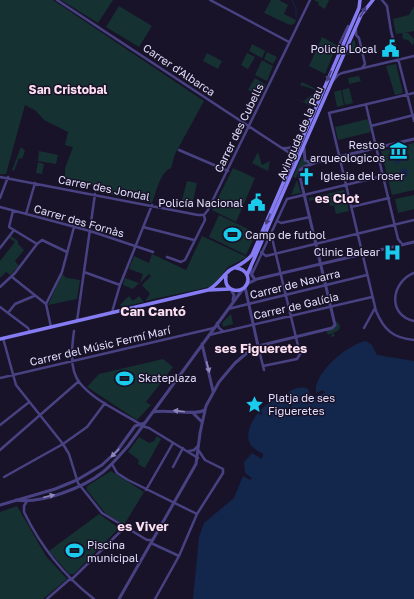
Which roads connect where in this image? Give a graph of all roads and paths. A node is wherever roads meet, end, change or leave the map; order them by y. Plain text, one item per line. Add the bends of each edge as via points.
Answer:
1 (57, 0) edge
2 (210, 0) edge
3 (310, 0) edge
4 (360, 0) edge
5 (373, 0) edge
6 (382, 0) edge
7 (348, 26) dead end
8 (356, 27) junction
9 (289, 42) junction
10 (339, 45) dead end
11 (414, 56) edge
12 (398, 60) junction
13 (365, 64) junction
14 (369, 66) junction
15 (362, 68) junction
16 (332, 83) junction
17 (414, 93) edge
18 (408, 95) junction
19 (366, 105) junction
20 (314, 113) junction
21 (413, 116) edge
22 (414, 121) edge
23 (250, 126) junction
24 (372, 126) junction
25 (414, 139) edge
26 (283, 148) junction
27 (304, 148) junction
28 (377, 148) junction
29 (179, 150) dead end
30 (291, 154) dead end
31 (339, 157) junction
32 (313, 163) junction
33 (228, 171) junction
34 (383, 176) junction
35 (0, 177) edge
36 (8, 177) junction
37 (35, 182) junction
38 (346, 184) junction
39 (95, 194) junction
40 (304, 194) junction
41 (0, 198) edge
42 (389, 198) junction
43 (152, 205) junction
44 (0, 207) edge
45 (351, 207) junction
46 (13, 211) junction
47 (26, 214) junction
48 (204, 215) junction
49 (310, 217) junction
50 (414, 220) edge
51 (277, 221) junction
52 (395, 225) junction
53 (74, 227) junction
54 (142, 227) junction
55 (14, 230) junction
56 (90, 231) junction
57 (271, 234) junction
58 (358, 234) junction
59 (194, 240) junction
60 (414, 242) edge
61 (37, 244) junction
62 (316, 244) junction
63 (402, 244) junction
64 (135, 246) junction
65 (0, 248) edge
66 (67, 252) junction
67 (153, 252) dead end
68 (260, 252) junction
69 (276, 253) junction
70 (362, 254) junction
71 (167, 257) dead end
72 (246, 261) junction
73 (321, 263) junction
74 (235, 268) junction
75 (84, 272) junction
76 (281, 273) junction
77 (414, 273) edge
78 (226, 275) junction
79 (249, 275) junction
80 (367, 275) junction
81 (12, 277) junction
82 (255, 278) junction
83 (2, 282) edge
84 (217, 284) junction
85 (120, 285) junction
86 (326, 285) junction
87 (0, 287) edge
88 (245, 287) junction
89 (231, 289) junction
90 (208, 290) junction
91 (286, 294) junction
92 (34, 296) junction
93 (372, 297) junction
94 (232, 302) junction
95 (46, 304) junction
96 (248, 304) junction
97 (331, 306) junction
98 (0, 307) edge
99 (375, 308) junction
100 (227, 309) junction
101 (112, 312) junction
102 (8, 313) junction
103 (291, 316) junction
104 (77, 321) junction
105 (414, 321) edge
106 (217, 323) junction
107 (253, 325) junction
108 (51, 327) junction
109 (214, 328) junction
110 (364, 328) dead end
111 (74, 331) dead end
112 (224, 331) junction
113 (30, 332) junction
114 (209, 335) junction
115 (296, 337) junction
116 (1, 339) edge
117 (414, 340) edge
118 (202, 344) junction
119 (258, 346) junction
120 (197, 351) junction
121 (204, 353) junction
122 (73, 360) junction
123 (12, 374) junction
124 (0, 378) edge
125 (79, 381) junction
126 (211, 381) junction
127 (219, 382) junction
128 (213, 391) junction
129 (28, 402) junction
130 (160, 402) junction
131 (105, 403) junction
132 (164, 410) junction
133 (205, 410) junction
134 (153, 412) junction
135 (194, 414) junction
136 (39, 415) junction
137 (146, 422) junction
138 (202, 422) junction
139 (0, 425) edge
140 (141, 426) junction
141 (149, 428) junction
142 (173, 442) junction
143 (63, 444) junction
144 (199, 446) junction
145 (183, 448) junction
146 (0, 450) edge
147 (188, 451) junction
148 (199, 451) junction
149 (198, 460) junction
150 (205, 460) junction
151 (112, 464) junction
152 (173, 467) dead end
153 (4, 477) dead end
154 (77, 480) junction
155 (80, 485) junction
156 (146, 490) junction
157 (16, 500) junction
158 (27, 501) junction
159 (174, 503) junction
160 (0, 505) edge
161 (197, 514) junction
162 (124, 528) junction
163 (147, 540) junction
164 (152, 541) junction
165 (149, 547) junction
166 (179, 556) junction
167 (71, 580) junction
168 (47, 599) edge
169 (94, 599) edge
170 (119, 599) edge
171 (155, 599) edge

1 - 23 street, Carrer d'Albarca
2 - 9 street
3 - 9 street, Carrer des Cubells
4 -> 20 main road, Avinguda de la Pau
8 -> 5 main road, Avinguda de la Pau via 363,11
6 - 12 street via 387,6
7 - 10 street
8 - 13 street
8 - 16 main road, Avinguda de la Pau
9 - 23 street, Carrer des Cubells
11 - 12 street
12 - 14 street
12 - 18 street
13 - 14 street
13 - 15 street
14 - 15 street
15 - 16 street via 338,75
16 - 27 main road, Avinguda de la Pau
17 - 18 street
18 - 19 street
18 - 21 street
19 - 24 street
19 - 31 street via 329,114
20 - 26 street via 297,146
20 -> 72 main road, Avinguda de la Pau via 254,251
21 - 22 street
21 - 24 street
23 - 26 street, Carrer d'Albarca
23 - 33 street, Carrer des Cubells
24 - 28 street
25 - 28 street
26 - 30 street, Carrer d'Albarca
27 - 32 street via 305,160
27 - 68 main road, Avinguda de la Pau
28 - 31 street
28 - 34 street
29 - 33 street
31 - 32 street
31 - 38 street
32 - 40 street via 304,167 299,174
33 - 48 street, Carrer des Cubells
34 - 38 street
34 - 42 street
35 - 36 street, Carrer des Jondal
36 - 37 street, Carrer des Jondal
36 - 41 street
37 - 39 street, Carrer des Jondal
37 - 47 street
38 - 40 street
38 - 45 street
39 - 43 street, Carrer des Jondal
39 - 56 street
40 - 49 street
40 - 51 street, Avinguda de la Pau via 287,198
42 - 45 street
42 - 52 street
43 - 48 street, Carrer des Jondal
43 - 54 street
44 - 46 street, Carrer des Fornàs
45 - 58 street
46 - 47 street, Carrer des Fornàs
46 - 55 street via 8,224
47 - 53 street, Carrer des Fornàs
48 - 59 street, Carrer des Cubells
49 - 51 street via 281,223
49 - 62 street
50 - 52 street
51 - 57 street, Avinguda de la Pau
52 - 58 street
52 - 63 street via 398,239
53 - 56 street, Carrer des Fornàs
53 - 66 street
54 - 59 street
54 - 64 street
55 - 61 street
55 - 65 street
56 - 64 street, Carrer des Fornàs
56 - 75 street
57 - 68 street, Avinguda de la Pau
57 - 69 street
58 - 62 street
58 - 70 street
59 - 71 street, Carrer des Cubells via 183,262
60 - 63 street
61 - 66 street via 42,240
61 - 81 street
62 - 69 street
62 - 73 street
63 - 70 street
64 - 67 street, Carrer des Fornàs
64 - 85 street
66 - 95 street via 62,272
68 - 69 street via 266,256
68 - 79 street, Avinguda de la Pau
68 - 79 main road, Avinguda de la Pau via 251,266
69 - 76 street
70 - 73 street
70 - 80 street
72 - 74 main road, Avinguda de la Pau
72 - 84 main road via 229,269
73 - 76 street
73 - 86 street
74 - 78 main road
74 - 79 main road via 244,270
75 - 85 street
75 - 104 street
76 - 82 street
76 - 91 street
77 - 105 street via 401,282 395,294 395,306 400,314
78 - 84 main road
78 - 89 main road via 226,284
79 - 82 street
79 - 88 main road
80 - 86 street, Carrer de Navarra
80 - 93 street
81 - 83 street
81 - 92 street
82 - 88 street
83 - 87 street
84 - 90 main road
85 - 101 street
86 - 91 street, Carrer de Navarra
86 - 97 street
88 - 89 main road via 237,291
88 - 94 street
88 - 96 street
89 - 90 main road
89 - 94 street via 234,295
90 - 101 main road
91 - 96 street, Carrer de Navarra
91 - 103 street
92 - 95 street
92 - 102 street via 15,304
93 - 97 street, Carrer de Galícia
93 - 99 street
94 - 100 street
95 - 108 street
96 - 100 street, Carrer de Navarra
96 - 107 street
97 - 103 street, Carrer de Galícia
97 - 115 street via 334,325 332,328
98 - 102 street
99 - 110 street
99 - 117 street via 382,325 390,334
100 - 106 street
101 - 104 main road
102 - 113 street
103 - 107 street, Carrer de Galícia
103 - 115 street
104 - 108 main road
106 - 109 street
106 - 112 street
107 - 112 street, Carrer de Galícia
107 - 119 street
108 - 113 main road
109 - 114 street
109 - 122 street, Carrer del Músic Fermí Marí
111 - 122 street
112 - 114 street, Carrer de Galícia
113 - 116 main road
114 - 118 street
115 - 119 street
115 - 119 street via 300,356 263,368
116 - 123 street
118 - 120 street
118 - 121 street
119 - 127 street via 241,357
120 - 121 street
120 - 130 street
121 -> 126 street
122 - 123 street, Carrer del Músic Fermí Marí
122 - 125 street
123 - 124 street, Carrer del Músic Fermí Marí
123 - 129 street
125 - 131 street via 86,390
125 - 136 street
126 - 127 street
126 - 128 street
127 - 128 street
128 - 133 street
129 - 136 street
129 - 139 street
130 - 132 street
130 - 134 street
131 - 140 street
131 - 143 street via 88,427
132 - 134 street
135 -> 132 street
133 - 135 street
133 - 138 street
134 - 137 street
135 - 138 street
136 - 143 street
136 - 146 street
137 - 140 street
137 - 141 street
138 - 144 street
140 - 141 street
140 - 151 street
140 -> 154 street via 134,427 117,451 102,465
141 - 142 street
142 - 145 street
142 - 156 street
143 - 153 street
143 - 154 street
144 - 147 street
144 - 148 street
145 - 147 street
145 - 152 street
147 - 149 street
148 - 149 street
148 - 150 street
149 - 150 street
149 - 159 street
150 - 161 street via 224,471
151 - 155 street via 102,473
151 - 156 street via 122,477
154 - 155 street
154 - 157 street
158 -> 155 street
155 - 162 street via 102,513
156 - 159 street
157 - 158 street
157 - 160 street
158 - 167 street via 24,509 33,530 52,560
159 - 161 street
159 - 164 street
161 - 166 street
162 - 163 street
162 - 167 street
163 - 164 street
163 - 165 street
164 - 165 street
164 - 166 street
165 - 170 street
166 - 171 street
167 - 168 street
167 - 169 street

